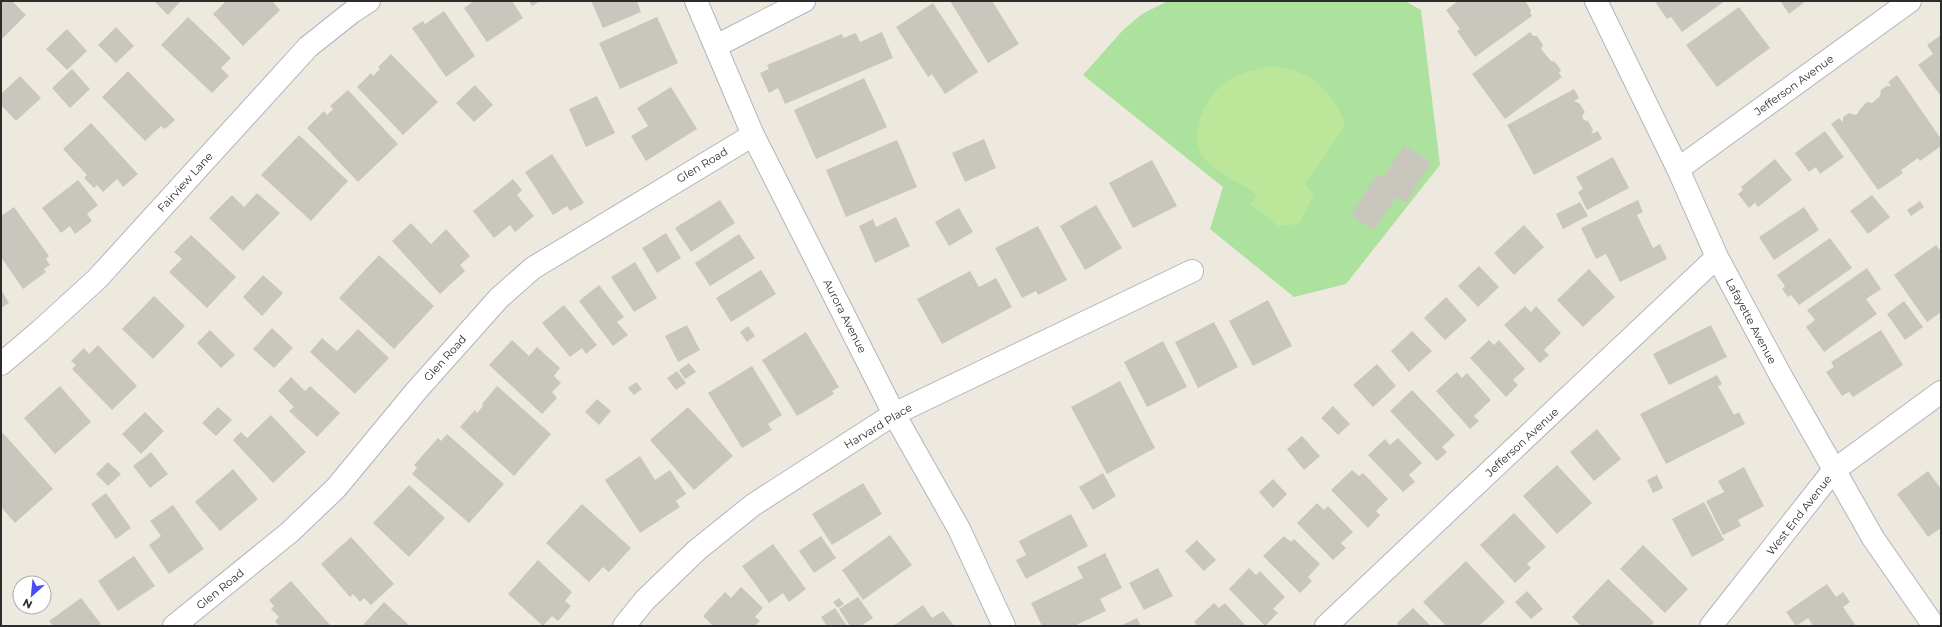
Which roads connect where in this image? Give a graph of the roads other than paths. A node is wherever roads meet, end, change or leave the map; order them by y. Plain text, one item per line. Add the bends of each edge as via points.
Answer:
1 (369, 1) edge
2 (696, 1) edge
3 (804, 1) edge
4 (1596, 1) edge
5 (1910, 1) edge
6 (716, 46) junction
7 (753, 135) junction
8 (1678, 169) junction
9 (1717, 257) junction
10 (1192, 271) dead end
11 (1, 364) edge
12 (1941, 392) edge
13 (894, 414) junction
14 (1833, 471) junction
15 (174, 626) edge
16 (624, 626) edge
17 (1004, 626) edge
18 (1326, 626) edge
19 (1712, 626) edge
20 (1934, 626) edge

1 - 11 street, Fairview Lane via 308,47 97,279
2 - 6 street, Aurora Avenue
3 - 6 street
4 - 8 street, Lafayette Avenue
5 - 8 street, Jefferson Avenue
6 - 7 street, Aurora Avenue
7 - 13 street, Aurora Avenue
7 - 15 street, Glen Road via 533,268 498,298 336,488 290,532
8 - 9 street, Lafayette Avenue
9 - 14 street, Lafayette Avenue
9 - 18 street, Jefferson Avenue
10 - 13 street, Harvard Place
12 - 14 street, West End Avenue
13 - 16 street, Harvard Place via 748,509 697,550 645,600
13 - 17 street, Aurora Avenue via 959,529
14 - 19 street, West End Avenue
14 - 20 street, Lafayette Avenue via 1873,538

